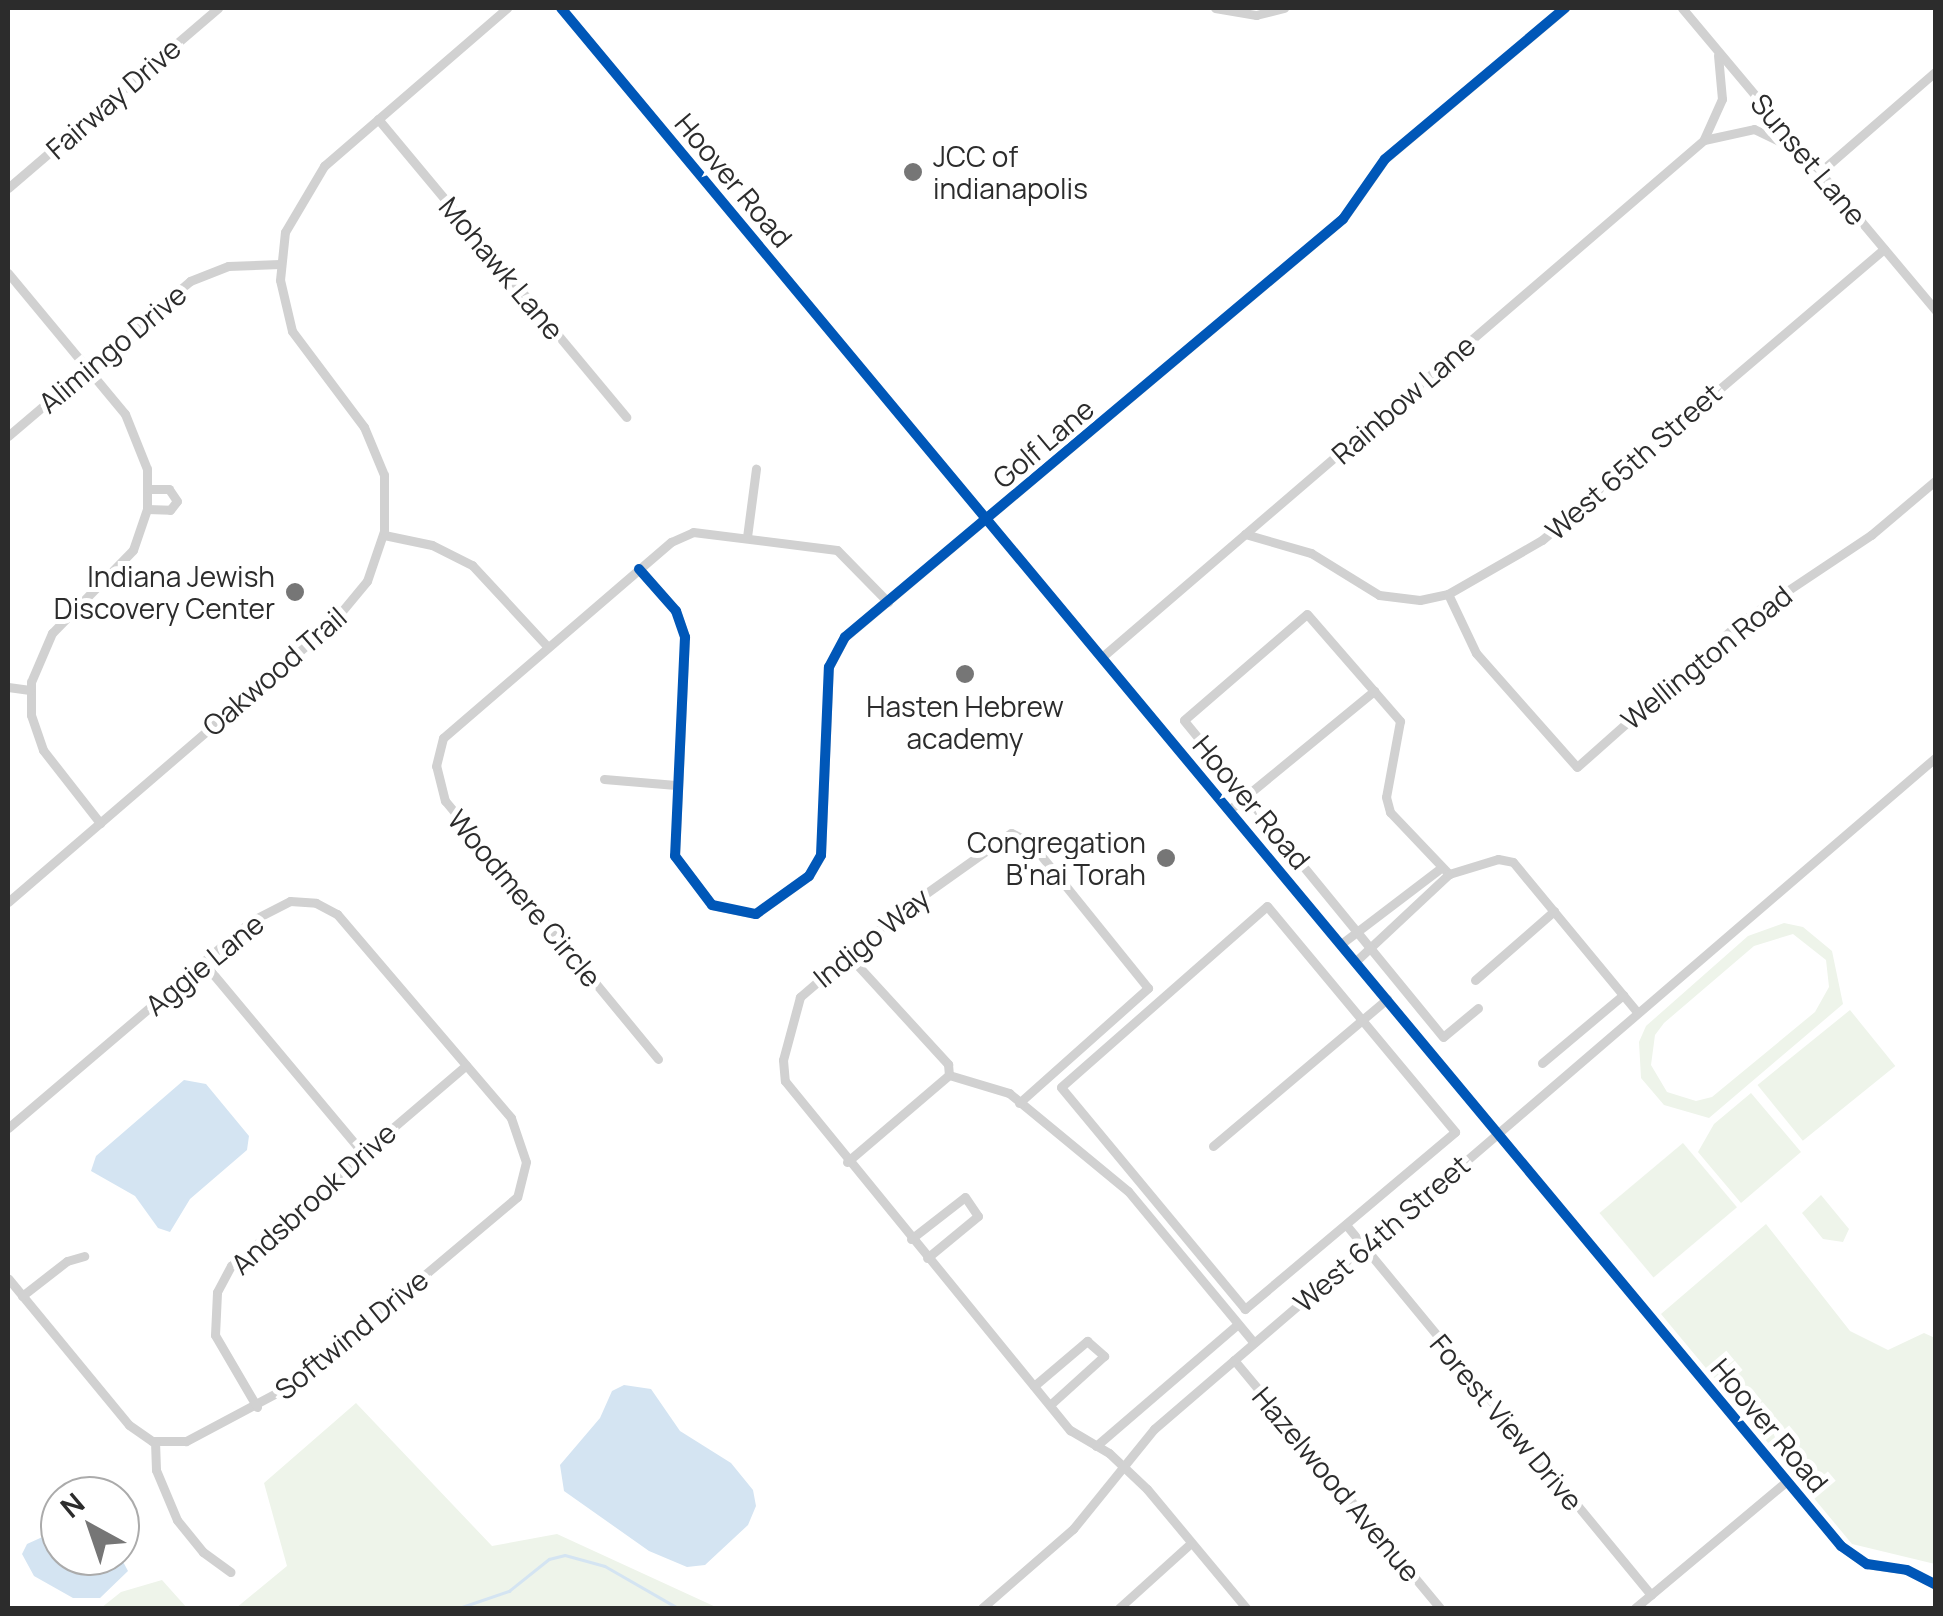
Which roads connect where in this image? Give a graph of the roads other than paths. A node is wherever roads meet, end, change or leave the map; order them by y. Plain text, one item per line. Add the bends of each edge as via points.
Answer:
1 (218, 8) edge
2 (507, 8) edge
3 (1214, 8) edge
4 (1284, 8) edge
5 (1566, 8) edge
6 (1682, 8) edge
7 (568, 10) edge
8 (1715, 48) junction
9 (1936, 71) edge
10 (378, 119) junction
11 (1704, 140) junction
12 (1802, 152) junction
13 (1820, 172) junction
14 (8, 188) edge
15 (1884, 248) junction
16 (280, 264) junction
17 (8, 273) edge
18 (1936, 311) edge
19 (88, 368) junction
20 (626, 417) dead end
21 (8, 436) edge
22 (756, 469) dead end
23 (1936, 480) edge
24 (149, 488) junction
25 (147, 509) junction
26 (987, 520) junction
27 (1246, 534) junction
28 (384, 535) junction
29 (747, 537) junction
30 (639, 569) junction
31 (1448, 594) junction
32 (888, 602) junction
33 (547, 646) junction
34 (1102, 657) junction
35 (8, 687) edge
36 (30, 690) junction
37 (1374, 691) junction
38 (1936, 757) edge
39 (604, 779) dead end
40 (676, 785) junction
41 (1244, 797) junction
42 (1229, 810) junction
43 (100, 823) junction
44 (1444, 872) junction
45 (8, 902) edge
46 (1554, 911) junction
47 (1356, 932) junction
48 (1341, 944) junction
49 (1369, 949) junction
50 (849, 956) junction
51 (203, 962) junction
52 (1356, 962) junction
53 (1475, 980) dead end
54 (1623, 995) junction
55 (1387, 999) junction
56 (1478, 1008) dead end
57 (1637, 1012) junction
58 (1364, 1019) junction
59 (658, 1058) dead end
60 (1542, 1063) dead end
61 (466, 1065) junction
62 (949, 1075) junction
63 (1019, 1103) junction
64 (8, 1128) edge
65 (1497, 1132) junction
66 (1214, 1146) dead end
67 (361, 1152) junction
68 (847, 1162) junction
69 (522, 1184) joint
70 (1346, 1226) junction
71 (911, 1239) junction
72 (1364, 1248) junction
73 (84, 1256) dead end
74 (927, 1258) junction
75 (8, 1278) edge
76 (22, 1296) junction
77 (1238, 1324) junction
78 (1254, 1343) junction
79 (1234, 1360) junction
80 (1034, 1386) junction
81 (1050, 1405) junction
82 (257, 1407) junction
83 (154, 1441) junction
84 (1096, 1446) junction
85 (1121, 1464) junction
86 (1787, 1481) junction
87 (1191, 1542) junction
88 (231, 1572) dead end
89 (1936, 1584) edge
90 (1651, 1595) junction
91 (982, 1608) edge
92 (1119, 1608) edge
93 (1246, 1608) edge
94 (1440, 1608) edge
95 (1635, 1608) edge

1 - 14 street, Fairway Drive
2 - 10 street, Oakwood Trail
3 - 4 street via 1256,14
5 - 26 street, Golf Lane via 1385,159 1342,219
6 - 8 street, Sunset Lane
7 - 26 street, Hoover Road
8 - 11 street, Rainbow Lane via 1724,92
8 - 12 street, Sunset Lane
9 - 13 street
10 - 16 street, Oakwood Trail via 308,185 288,224
10 - 20 street, Mohawk Lane
11 - 12 street, Rainbow Lane via 1754,129
11 - 27 street, Rainbow Lane
12 - 13 street, Sunset Lane
13 - 15 street, Sunset Lane
15 - 18 street, Sunset Lane
15 - 31 street, West 65th Street via 1542,540
16 - 19 street, Alimingo Drive via 232,266 197,277
16 - 28 street, Oakwood Trail via 284,308 297,342 362,424 378,456 386,492
17 - 19 street
19 - 21 street, Alimingo Drive
19 - 24 street via 135,431
22 - 29 street
23 - 31 street, Wellington Road via 1871,535 1739,623 1577,767 1476,653
24 - 25 street
24 - 25 street via 169,489 178,501 170,510
25 - 36 street via 122,567 52,633
26 - 32 street, Golf Lane
26 - 34 street, Hoover Road
27 - 31 street, West 65th Street via 1311,553 1379,595 1420,600
27 - 34 street, Rainbow Lane
28 - 33 street via 432,545 472,565
28 - 43 street, Oakwood Trail via 370,574 345,611
29 - 30 street via 693,532
29 - 32 street via 843,553
30 - 33 street
30 - 40 street via 676,611 685,633
32 - 40 street, Golf Lane via 845,637 831,659 821,772 823,847 812,872 775,906 739,916 712,905 682,870 673,841
33 - 59 street, Woodmere Circle via 454,726 436,762 445,801
34 - 42 street, Hoover Road
35 - 36 street
36 - 43 street via 42,750
37 - 41 street
37 - 41 street, Hoover Road via 1307,614 1184,720
37 - 44 street via 1400,721 1386,805
38 - 57 street, West 64th Street
39 - 40 street
41 - 42 street
41 - 47 street, Hoover Road
42 - 48 street, Hoover Road
43 - 45 street, Oakwood Trail
44 - 46 street via 1505,859
44 - 47 street
44 - 49 street
46 - 53 street
46 - 54 street
47 - 48 street
47 - 49 street, Hoover Road
48 - 52 street, Hoover Road
49 - 52 street
49 - 56 street, Hoover Road via 1443,1037
50 - 62 street via 948,1064
50 - 63 street, Indigo Way via 998,837 1012,833 1030,841 1148,988
50 - 68 street, Indigo Way via 797,1001 784,1077
51 - 61 street, Aggie Lane via 282,902 316,903 337,914
51 - 64 street, Aggie Lane
51 - 67 street
52 - 55 street, Hoover Road
54 - 57 street
54 - 60 street
55 - 58 street
55 - 65 street, Hoover Road
57 - 65 street, West 64th Street
58 - 66 street
58 - 70 street via 1453,1126 1451,1139
58 - 70 street via 1267,906 1061,1086 1245,1309
61 - 67 street, Andsbrook Drive
61 - 69 street, Aggie Lane via 523,1138
62 - 63 street via 1000,1089
62 - 68 street
63 - 77 street via 1128,1191
65 - 72 street, West 64th Street
65 - 86 street, Hoover Road
67 - 82 street, Andsbrook Drive via 230,1266 217,1292 218,1344
68 - 71 street
69 - 82 street, Softwind Drive via 517,1197 297,1382
70 - 72 street, Forest View Drive
71 - 74 street
71 - 74 street via 960,1197 978,1212
72 - 78 street, West 64th Street
72 - 90 street, Forest View Drive
73 - 76 street via 66,1261
74 - 80 street
75 - 76 street
76 - 83 street via 129,1425
77 - 78 street
77 - 84 street
78 - 79 street, West 64th Street
79 - 85 street, West 64th Street
79 - 94 street, Hazelwood Avenue
80 - 81 street
80 - 81 street via 1087,1342 1104,1357
81 - 84 street via 1075,1434
82 - 83 street, Softwind Drive via 186,1441
83 - 88 street via 156,1470 177,1520 203,1552
84 - 85 street
85 - 87 street
85 - 91 street, West 64th Street via 1072,1529
86 - 89 street, Hoover Road via 1853,1557
86 - 90 street
87 - 92 street
87 - 93 street
90 - 95 street

